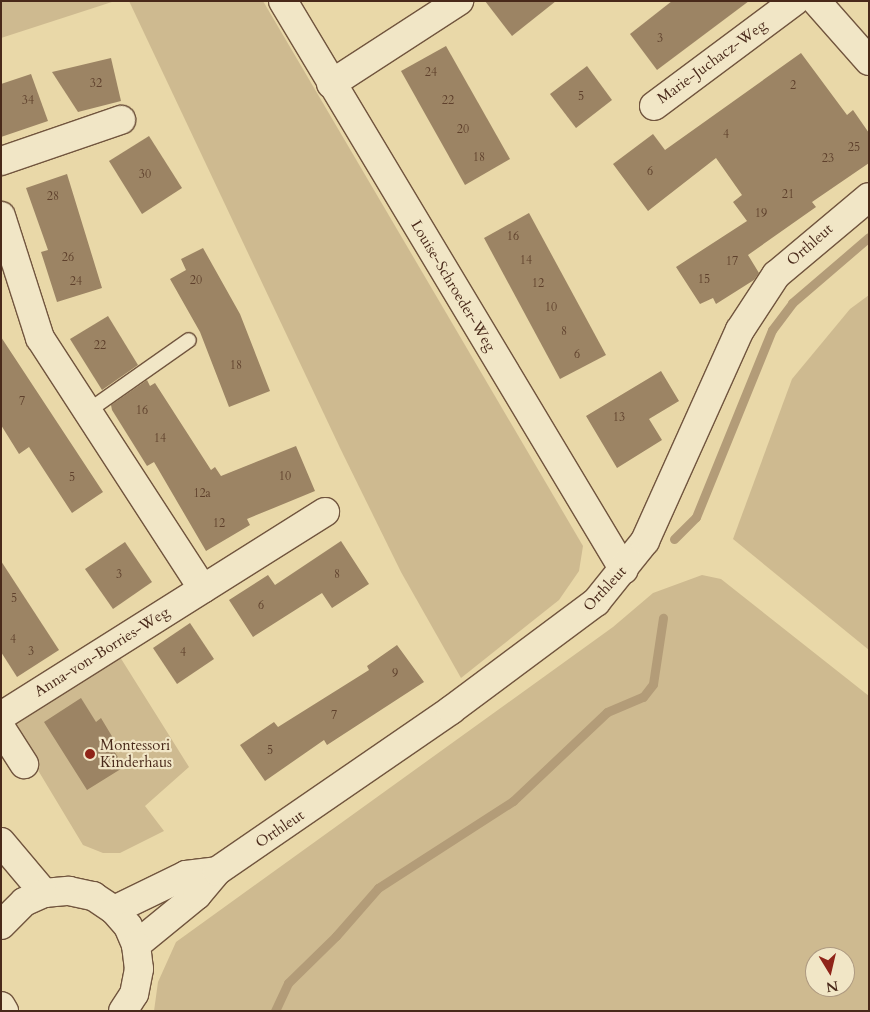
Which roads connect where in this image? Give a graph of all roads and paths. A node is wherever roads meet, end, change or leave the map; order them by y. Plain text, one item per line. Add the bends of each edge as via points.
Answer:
1 (282, 1) edge
2 (459, 1) edge
3 (795, 1) edge
4 (816, 1) edge
5 (869, 61) edge
6 (332, 84) junction
7 (654, 106) dead end
8 (121, 120) dead end
9 (1, 161) edge
10 (869, 197) edge
11 (1, 216) edge
12 (190, 340) dead end
13 (88, 411) junction
14 (325, 512) dead end
15 (624, 570) junction
16 (203, 588) junction
17 (1, 716) edge
18 (1, 728) edge
19 (24, 764) dead end
20 (1, 842) edge
21 (217, 871) junction
22 (44, 894) junction
23 (114, 910) junction
24 (3, 916) edge
25 (136, 945) junction
26 (1, 1006) edge
27 (4, 1011) edge
28 (123, 1011) edge

1 - 6 street, Louise-Schroeder-Weg
2 - 6 street
3 - 7 street, Marie-Juchacz-Weg
4 - 5 street
6 - 15 street, Louise-Schroeder-Weg
8 - 9 street
10 - 15 street, Orthleut via 776,275 740,330 645,541
11 - 13 street via 40,338
12 - 13 lane
13 - 16 street
14 - 16 street, Anna-von-Borries-Weg
15 - 21 street, Orthleut via 596,602 529,654
16 - 17 street, Anna-von-Borries-Weg
18 - 19 street
20 - 22 street
21 - 23 street, Orthleut via 186,876
21 - 25 street, Orthleut via 197,896
22 - 23 street via 69,890 93,896
22 - 24 street
23 - 25 street via 128,926
25 - 28 street via 138,978 134,994
26 - 27 street

